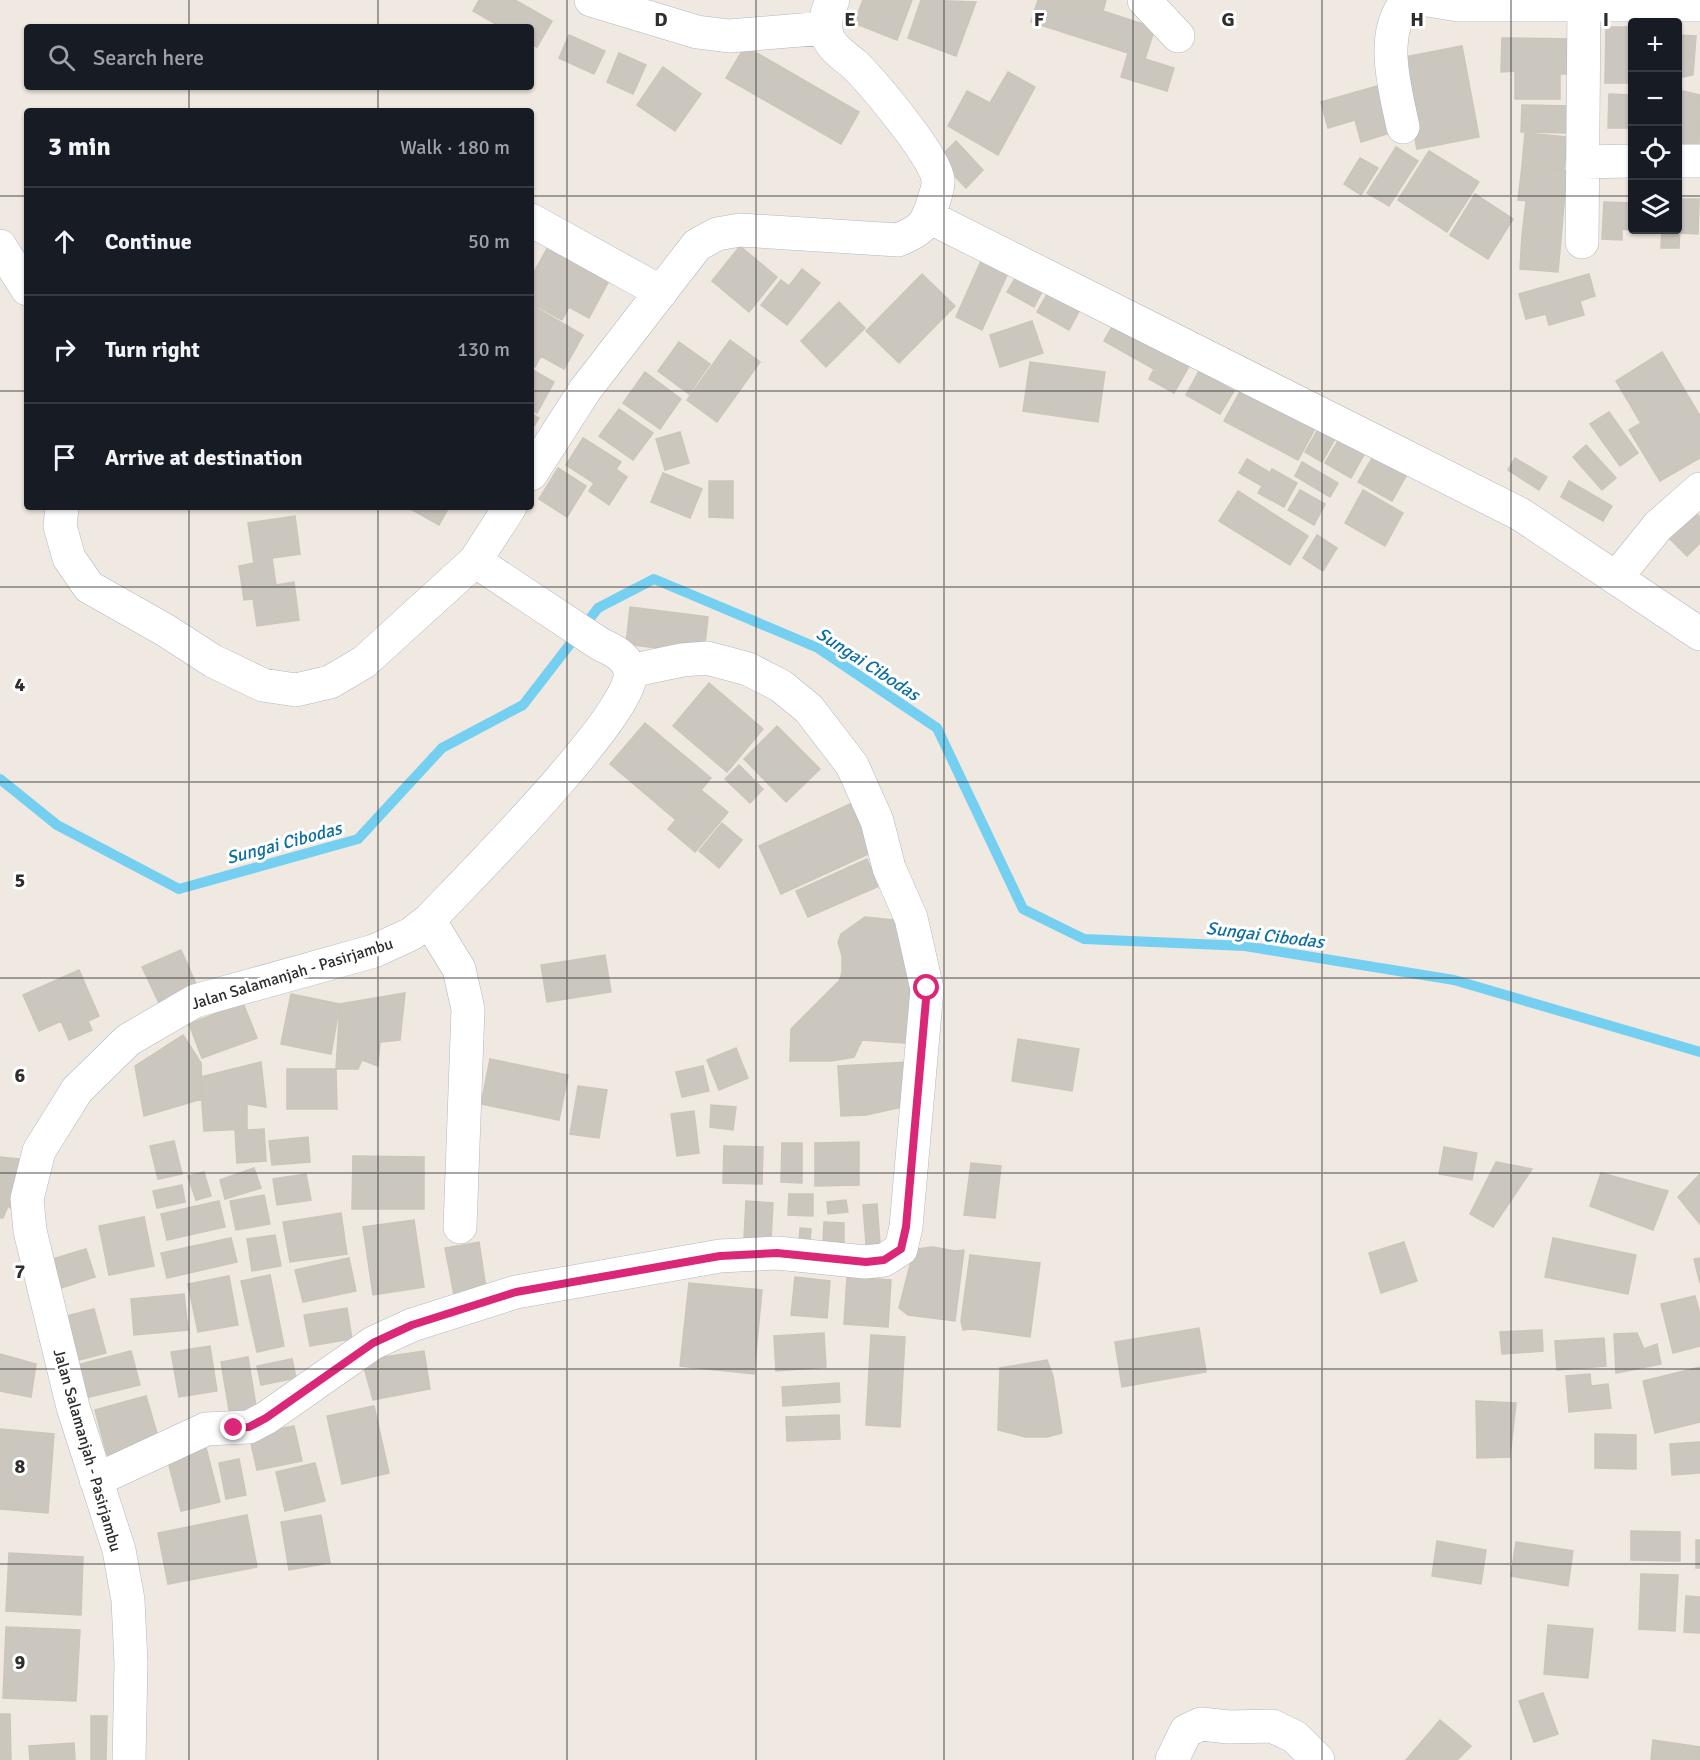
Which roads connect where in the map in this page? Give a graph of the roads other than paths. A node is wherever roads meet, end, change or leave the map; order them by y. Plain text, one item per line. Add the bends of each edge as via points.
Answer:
1 (591, 0) edge
2 (1144, 0) edge
3 (1408, 0) edge
4 (1428, 0) edge
5 (1584, 5) junction
6 (1700, 5) edge
7 (829, 14) edge
8 (1179, 36) dead end
9 (1403, 127) dead end
10 (1628, 161) edge
11 (1682, 161) edge
12 (1700, 161) edge
13 (1583, 162) junction
14 (928, 217) junction
15 (534, 222) edge
16 (1582, 242) dead end
17 (0, 246) edge
18 (24, 284) edge
19 (661, 292) junction
20 (534, 469) edge
21 (1700, 489) edge
22 (62, 510) edge
23 (508, 510) edge
24 (475, 561) junction
25 (1616, 578) junction
26 (1700, 634) edge
27 (630, 671) junction
28 (429, 920) junction
29 (460, 1227) dead end
30 (96, 1480) junction
31 (129, 1760) edge
32 (1172, 1760) edge
33 (1318, 1760) edge

1 - 7 street via 697,32 729,36
2 - 8 street
3 - 9 street via 1397,12 1390,64
4 - 5 street via 1458,5
5 - 6 street
5 - 13 street
7 - 14 street via 831,43 892,108 929,159 938,180
10 - 13 street
11 - 12 street
13 - 16 street
14 - 19 street via 918,232 898,240 740,230 717,234 697,245
14 - 25 street via 1520,514
15 - 19 street
17 - 18 street
19 - 20 street via 585,390
21 - 25 street via 1658,526
22 - 24 street via 60,526 69,558 89,587 213,661 263,685 296,690 330,682 364,662
23 - 24 street
24 - 27 street via 619,653
25 - 26 street
27 - 28 street, Jalan Salamanjah - Pasirjambu via 624,697 613,716 526,819
27 - 30 street via 707,658 748,669 798,699 852,765 877,820 889,868 911,918 927,988 901,1249 884,1260 866,1262 777,1253 720,1256 516,1292 412,1325 373,1343 249,1427 206,1429
28 - 29 street via 459,969 468,1009
28 - 30 street, Jalan Salamanjah - Pasirjambu via 411,934 374,951 195,1001 128,1040 77,1090 39,1151 27,1199 30,1231 73,1407
30 - 31 street, Jalan Salamanjah - Pasirjambu via 118,1550 128,1600
32 - 33 street via 1186,1731 1201,1724 1272,1726 1295,1737

